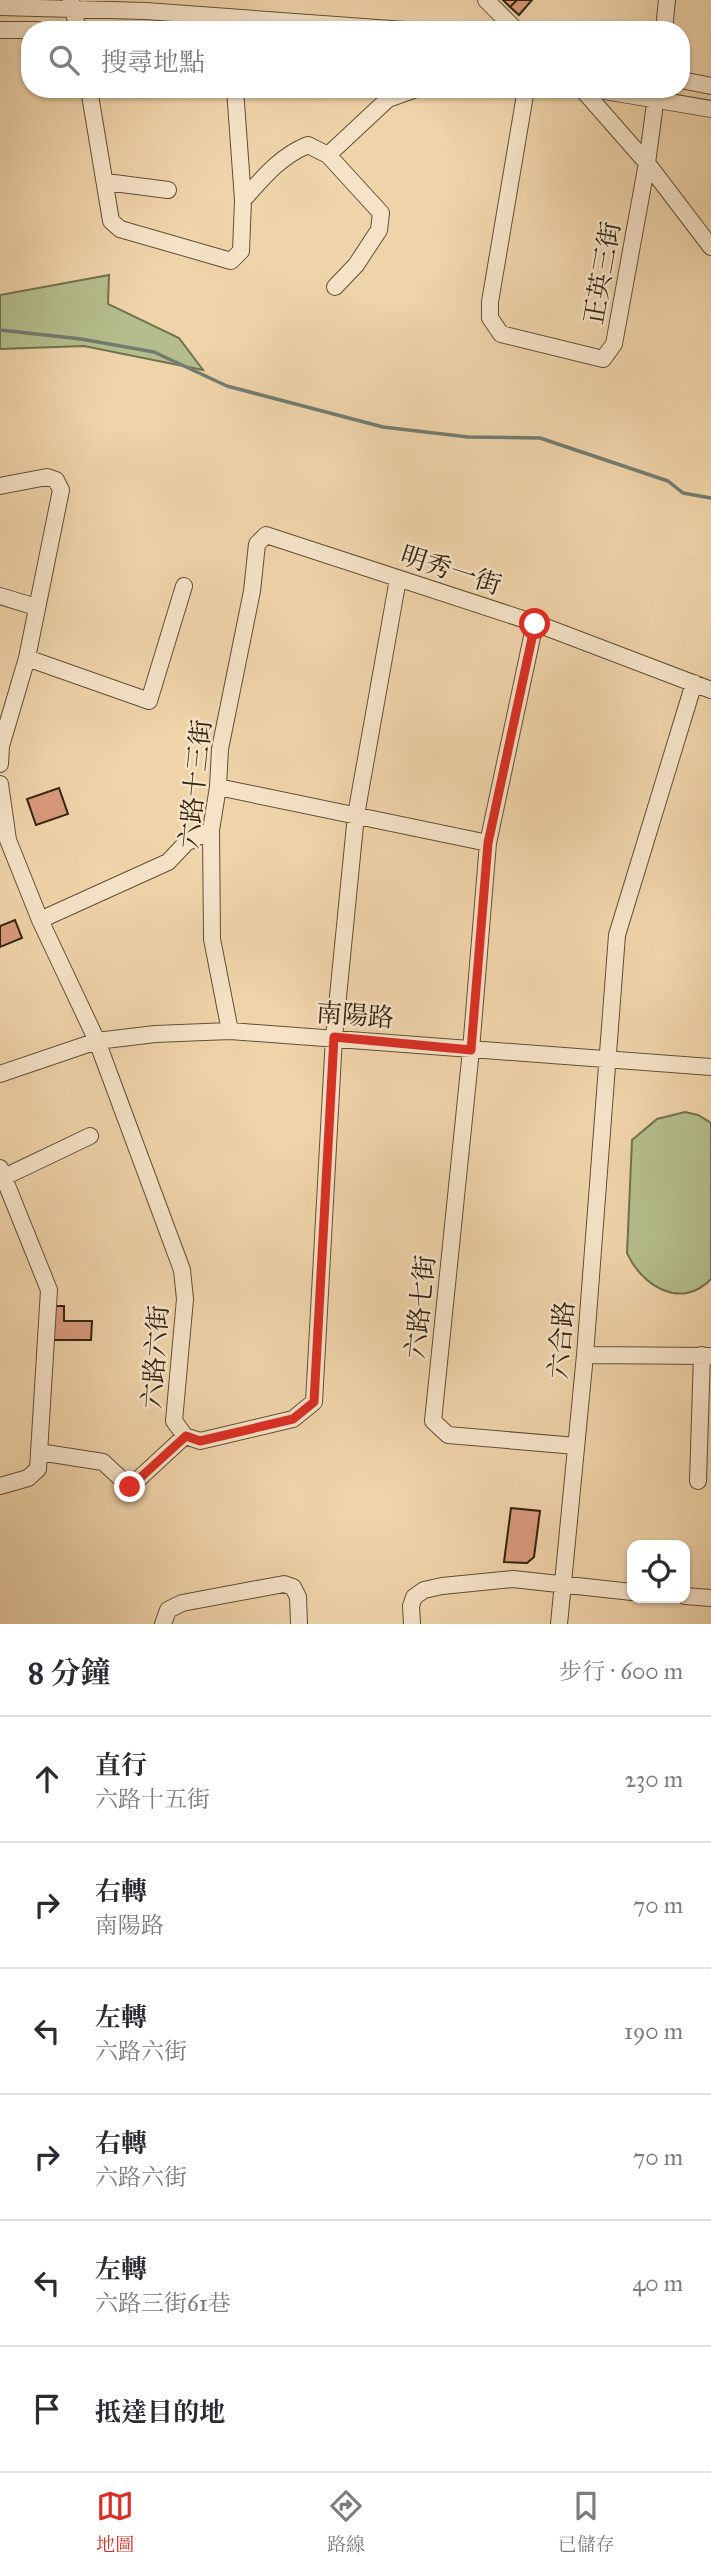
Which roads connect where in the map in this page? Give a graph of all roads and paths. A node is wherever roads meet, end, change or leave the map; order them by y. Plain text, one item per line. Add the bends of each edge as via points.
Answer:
1 (486, 0) edge
2 (667, 0) edge
3 (71, 4) edge
4 (0, 6) edge
5 (76, 21) edge
6 (307, 21) edge
7 (507, 21) edge
8 (665, 21) edge
9 (0, 30) edge
10 (21, 30) edge
11 (690, 82) edge
12 (711, 86) edge
13 (91, 98) edge
14 (236, 98) edge
15 (391, 98) edge
16 (524, 98) edge
17 (590, 98) edge
18 (656, 98) edge
19 (668, 98) edge
20 (711, 109) edge
21 (328, 155) junction
22 (647, 163) junction
23 (106, 182) junction
24 (168, 190) dead end
25 (243, 200) junction
26 (711, 247) edge
27 (335, 288) dead end
28 (0, 486) edge
29 (257, 544) joint
30 (398, 579) junction
31 (184, 586) dead end
32 (0, 596) edge
33 (36, 607) junction
34 (535, 624) junction
35 (27, 658) junction
36 (694, 683) junction
37 (711, 690) edge
38 (0, 764) edge
39 (0, 784) edge
40 (218, 787) junction
41 (356, 816) junction
42 (211, 830) junction
43 (488, 843) junction
44 (40, 920) junction
45 (230, 1031) junction
46 (334, 1037) junction
47 (97, 1041) junction
48 (471, 1050) junction
49 (608, 1060) junction
50 (711, 1067) edge
51 (0, 1073) edge
52 (90, 1136) dead end
53 (1, 1175) edge
54 (585, 1355) junction
55 (707, 1355) edge
56 (186, 1436) junction
57 (576, 1446) junction
58 (39, 1452) junction
59 (698, 1481) dead end
60 (0, 1486) edge
61 (563, 1587) junction
62 (627, 1592) edge
63 (690, 1596) edge
64 (711, 1598) edge
65 (163, 1624) edge
66 (299, 1624) edge
67 (412, 1624) edge
68 (559, 1624) edge

1 - 7 street
2 - 8 street
3 - 4 street
3 - 5 street
3 - 6 street
9 - 10 street
11 - 12 street
13 - 23 street
14 - 25 street
15 - 21 street
16 - 22 street, 正英三街 via 490,302 491,318 502,334 603,359 614,344
17 - 22 street
18 - 22 street, 正英三街
19 - 20 street
21 - 25 street via 308,145 296,150
21 - 27 street via 381,213 379,230
22 - 26 street
23 - 24 street
23 - 25 street via 111,220 120,229 231,261 241,251
28 - 33 street via 47,477 56,480 61,490
29 - 30 street, 明秀一街 via 266,535
29 - 40 street, 六路十三街 via 220,749
30 - 34 street, 明秀一街
30 - 41 street, 六路六街
31 - 35 street via 149,701
32 - 33 street
33 - 35 street
34 - 36 street, 明秀一街
34 - 43 street
35 - 38 street
36 - 37 street, 明秀一街
36 - 49 street, 六合路 via 617,935
39 - 44 street, 六路六街 via 8,840
40 - 41 street
40 - 42 street, 六路十三街
41 - 43 street
41 - 46 street, 六路六街
42 - 44 street via 186,843 168,862
42 - 45 street, 六路十三街 via 212,939
43 - 48 street
44 - 47 street, 六路六街
45 - 46 street, 南陽路
45 - 47 street, 南陽路
46 - 48 street, 南陽路
46 - 56 street, 六路六街 via 314,1402 293,1419 200,1441
47 - 51 street, 南陽路
47 - 56 street, 六路六街 via 182,1270 185,1299 174,1421
48 - 49 street, 南陽路
48 - 57 street, 六路七街 via 433,1421 448,1435
49 - 50 street, 南陽路
49 - 54 street, 六合路
52 - 53 street
53 - 58 street via 49,1290
54 - 55 street
54 - 57 street, 六合路
55 - 59 street
56 - 58 street via 130,1487 103,1462
57 - 61 street, 六合路
58 - 60 street via 38,1469 28,1478
61 - 62 street
61 - 67 street via 513,1580 424,1590 414,1597
61 - 68 street, 六合路
63 - 64 street
65 - 66 street via 168,1610 182,1603 284,1584 293,1587 298,1597

